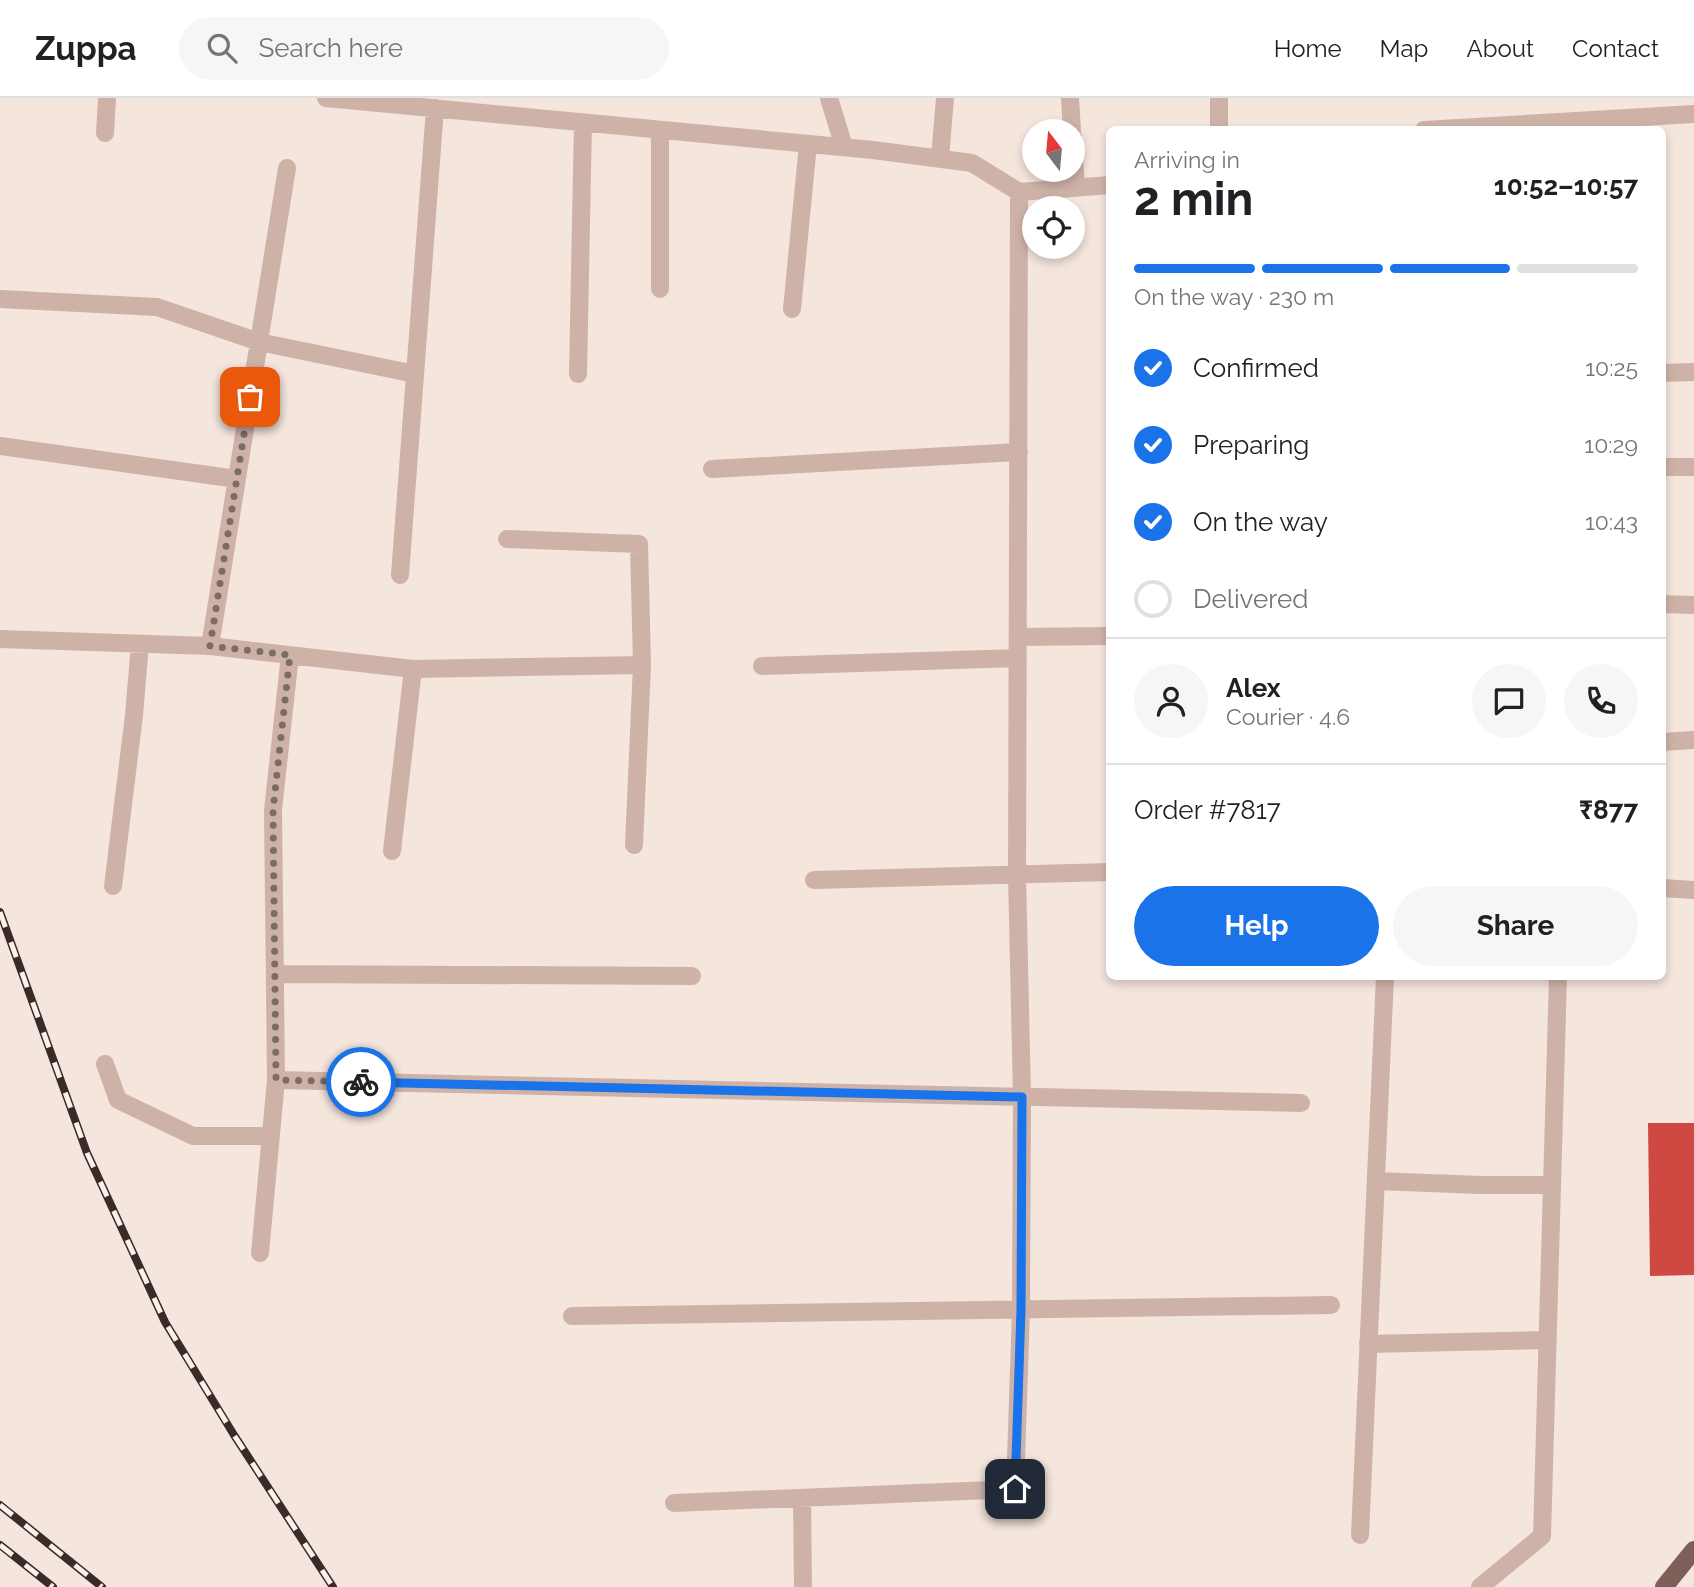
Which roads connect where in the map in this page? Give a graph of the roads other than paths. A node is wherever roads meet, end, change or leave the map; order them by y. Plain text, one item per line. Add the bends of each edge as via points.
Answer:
1 (107, 98) edge
2 (326, 98) edge
3 (829, 98) edge
4 (945, 98) edge
5 (1070, 98) edge
6 (1219, 98) edge
7 (435, 108) junction
8 (1694, 114) edge
9 (1071, 119) edge
10 (583, 122) junction
11 (1219, 126) edge
12 (1492, 126) edge
13 (660, 130) junction
14 (105, 132) dead end
15 (808, 144) junction
16 (844, 147) junction
17 (940, 159) junction
18 (287, 168) dead end
19 (1076, 182) edge
20 (1106, 185) edge
21 (1076, 188) junction
22 (1019, 192) junction
23 (660, 289) dead end
24 (0, 299) edge
25 (792, 309) dead end
26 (259, 342) junction
27 (1694, 372) edge
28 (1666, 373) edge
29 (415, 374) junction
30 (578, 374) dead end
31 (0, 446) edge
32 (1019, 452) junction
33 (1666, 467) edge
34 (1694, 467) edge
35 (712, 469) dead end
36 (237, 479) junction
37 (507, 539) dead end
38 (400, 575) dead end
39 (1666, 604) edge
40 (1694, 605) edge
41 (1106, 636) edge
42 (1018, 637) junction
43 (0, 639) edge
44 (140, 643) junction
45 (210, 646) junction
46 (290, 655) junction
47 (1018, 658) junction
48 (642, 665) junction
49 (762, 666) dead end
50 (413, 669) junction
51 (1694, 740) edge
52 (1666, 741) edge
53 (634, 845) dead end
54 (392, 851) dead end
55 (1106, 872) edge
56 (1017, 874) junction
57 (814, 880) dead end
58 (113, 886) dead end
59 (1666, 888) edge
60 (1694, 890) edge
61 (275, 974) junction
62 (692, 976) dead end
63 (1385, 980) edge
64 (1558, 980) edge
65 (105, 1064) dead end
66 (276, 1080) junction
67 (1022, 1097) junction
68 (1301, 1103) dead end
69 (271, 1136) junction
70 (1376, 1181) junction
71 (1552, 1185) junction
72 (260, 1254) dead end
73 (1331, 1305) dead end
74 (1021, 1310) junction
75 (572, 1317) dead end
76 (1548, 1340) junction
77 (1368, 1344) junction
78 (802, 1498) junction
79 (674, 1503) dead end
80 (1360, 1535) dead end
81 (1694, 1550) edge
82 (803, 1587) edge
83 (1480, 1587) edge
84 (1664, 1587) edge

1 - 14 street
2 - 7 street
3 - 16 street
4 - 17 street
5 - 9 street
6 - 11 street
7 - 10 street
7 - 29 street
8 - 12 street
10 - 13 street
10 - 30 street
13 - 15 street
13 - 23 street
15 - 16 street
15 - 25 street
16 - 17 street
17 - 22 street via 972,163
18 - 26 street
19 - 21 street
20 - 21 street
21 - 22 street
22 - 32 street
24 - 26 street via 157,307
26 - 29 street
26 - 36 street
27 - 28 street
29 - 38 street
31 - 36 street
32 - 35 street
32 - 42 street
33 - 34 street
36 - 45 street
37 - 48 street via 639,544
39 - 40 street
41 - 42 street
42 - 47 street
43 - 44 street
44 - 45 street
44 - 58 street
45 - 46 street
46 - 50 street
46 - 61 street via 273,810
47 - 49 street
47 - 56 street
48 - 50 street
48 - 53 street
50 - 54 street
51 - 52 street
55 - 56 street
56 - 57 street
56 - 67 street
59 - 60 street
61 - 62 street
61 - 66 street
63 - 70 street
64 - 71 street
65 - 69 street via 118,1100 193,1136
66 - 67 street
66 - 69 street
67 - 68 street
67 - 74 street
69 - 72 street
70 - 71 street
70 - 77 street
71 - 76 street
73 - 74 street
74 - 75 street
74 - 78 street via 1015,1489
76 - 77 street
76 - 83 street via 1542,1535
77 - 80 street
78 - 79 street
78 - 82 street
81 - 84 main road

